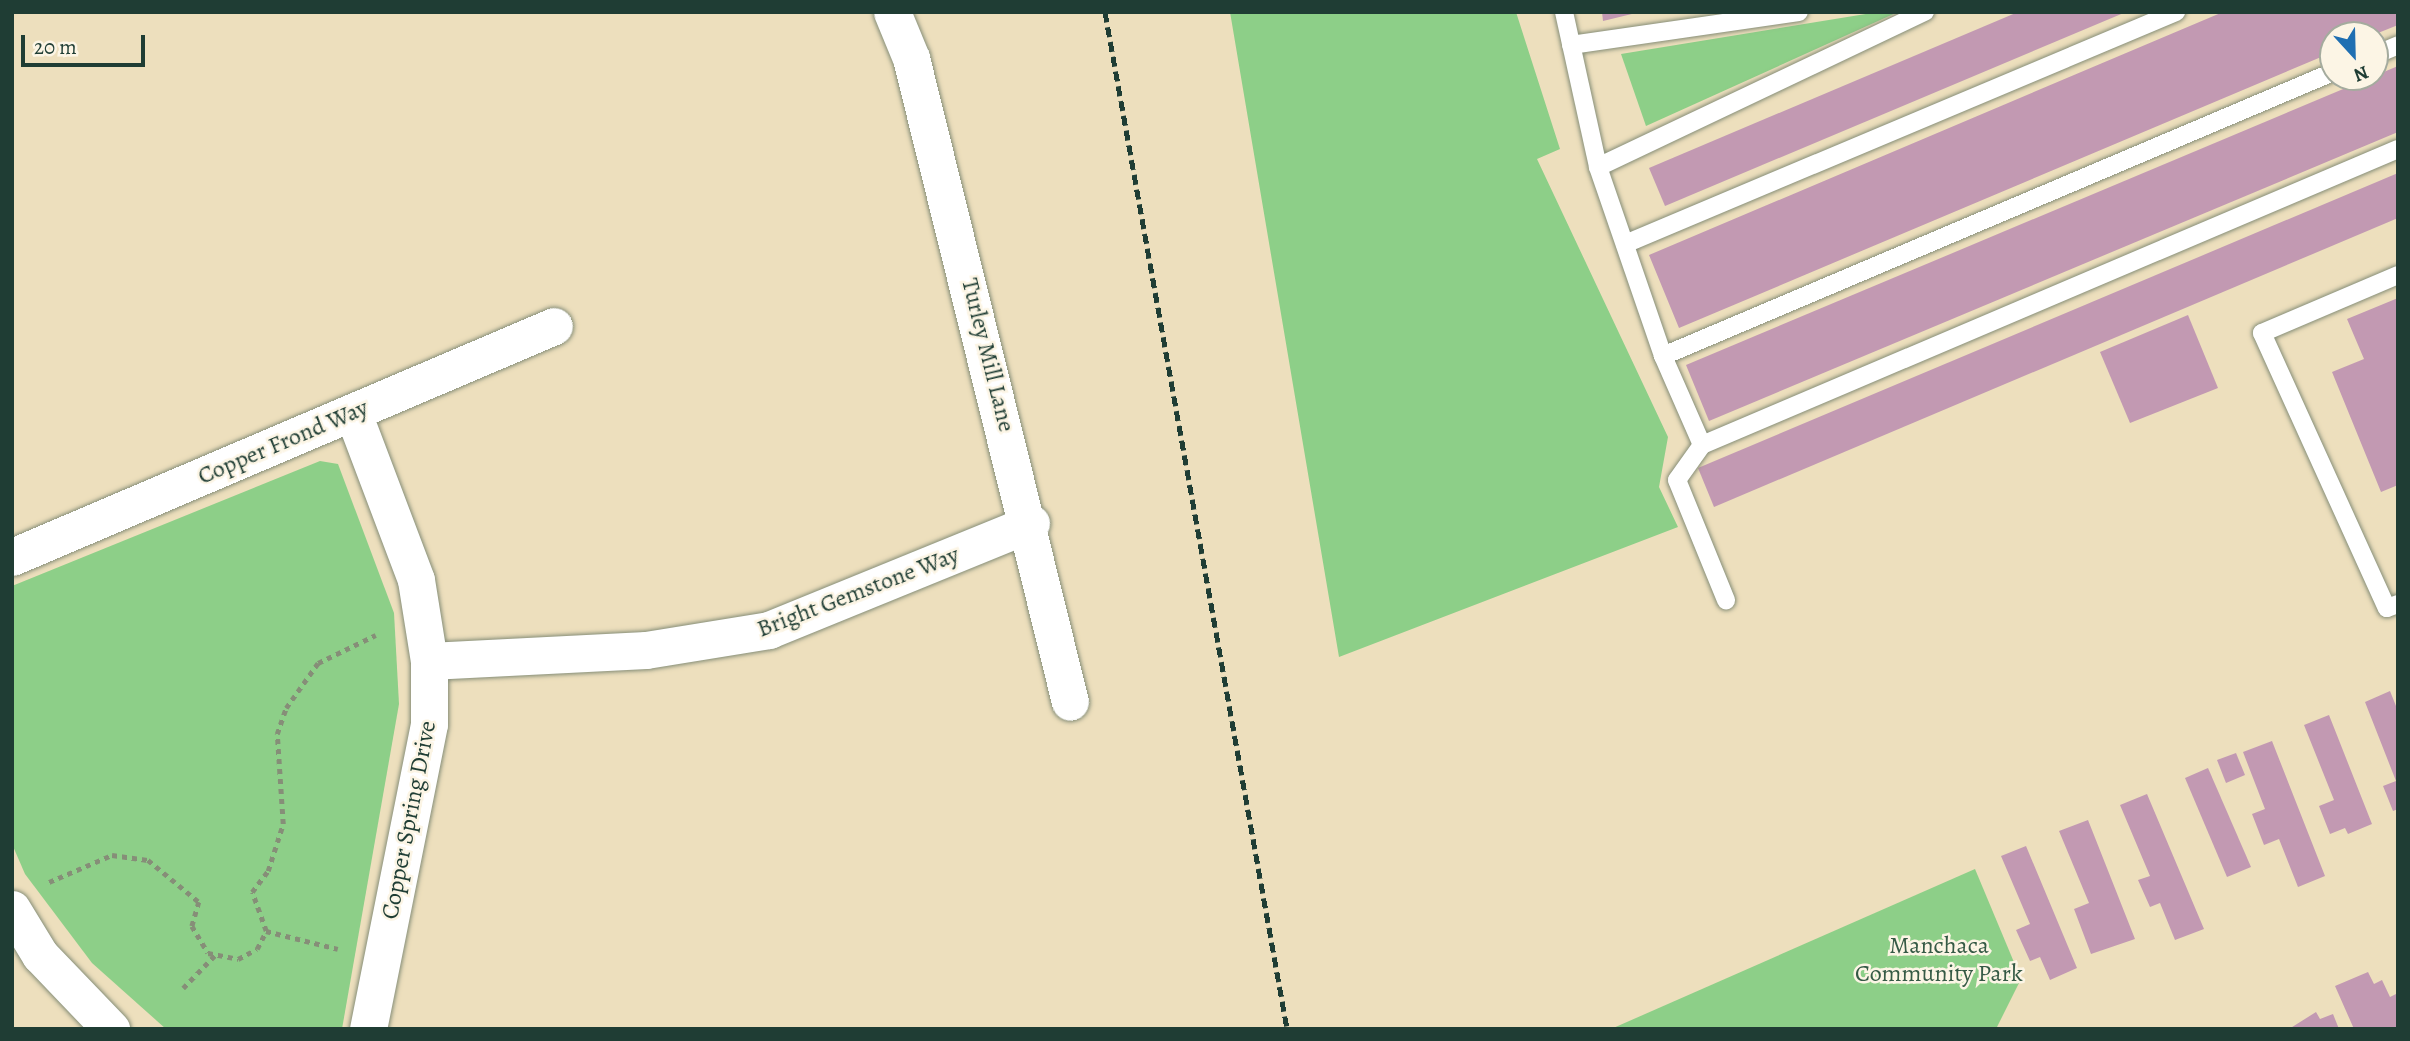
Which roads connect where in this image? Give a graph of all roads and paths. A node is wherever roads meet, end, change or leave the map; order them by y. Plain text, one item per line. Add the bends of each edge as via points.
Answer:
1 (892, 12) edge
2 (1564, 12) edge
3 (1799, 12) edge
4 (1924, 12) edge
5 (2176, 12) edge
6 (1571, 46) junction
7 (2319, 78) edge
8 (2398, 149) edge
9 (1598, 167) junction
10 (1625, 244) junction
11 (2398, 275) edge
12 (554, 326) dead end
13 (1663, 356) junction
14 (352, 413) junction
15 (1702, 445) junction
16 (1031, 523) junction
17 (12, 557) edge
18 (1726, 600) dead end
19 (2398, 604) edge
20 (376, 635) dead end
21 (429, 661) junction
22 (1070, 702) dead end
23 (49, 882) dead end
24 (12, 909) edge
25 (266, 931) junction
26 (338, 949) dead end
27 (215, 955) junction
28 (183, 988) dead end
29 (111, 1029) edge
30 (368, 1029) edge

1 - 16 street, Turley Mill Lane via 911,58
2 - 6 lane
3 - 6 lane
4 - 9 lane
5 - 10 lane
6 - 9 lane
7 - 13 lane
8 - 15 lane
9 - 10 lane
10 - 13 lane
11 - 19 lane via 2262,333 2387,608
12 - 14 street, Copper Frond Way
13 - 15 lane
14 - 17 street, Copper Frond Way
14 - 21 street, Copper Spring Drive via 416,580
15 - 18 lane via 1677,480
16 - 21 street, Bright Gemstone Way via 769,630 658,649
16 - 22 street, Turley Mill Lane
20 - 25 path via 318,663 286,708 277,734 283,824 268,872 252,892
21 - 30 street, Copper Spring Drive via 429,724
23 - 27 path via 112,855 148,860 199,902 192,926
24 - 29 street via 40,955
25 - 26 path
25 - 27 path via 257,949 238,959
27 - 28 path

